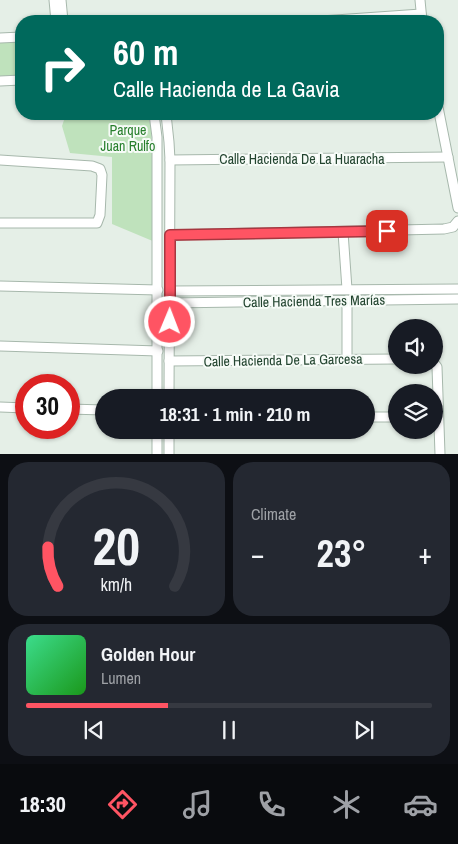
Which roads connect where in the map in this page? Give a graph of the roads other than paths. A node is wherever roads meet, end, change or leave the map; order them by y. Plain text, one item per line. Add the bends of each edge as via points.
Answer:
1 (54, 0) edge
2 (62, 0) edge
3 (420, 0) edge
4 (55, 15) edge
5 (63, 15) edge
6 (421, 15) edge
7 (15, 37) edge
8 (0, 38) edge
9 (15, 80) edge
10 (0, 81) edge
11 (155, 120) edge
12 (167, 120) edge
13 (441, 120) edge
14 (448, 157) junction
15 (0, 160) edge
16 (170, 160) junction
17 (170, 204) junction
18 (157, 205) junction
19 (458, 208) edge
20 (458, 221) edge
21 (0, 223) edge
22 (343, 232) junction
23 (170, 235) junction
24 (0, 286) edge
25 (347, 289) junction
26 (458, 289) edge
27 (158, 290) junction
28 (170, 290) junction
29 (289, 290) junction
30 (390, 290) junction
31 (458, 299) edge
32 (347, 300) junction
33 (390, 300) junction
34 (290, 301) junction
35 (170, 303) junction
36 (0, 346) edge
37 (158, 351) junction
38 (347, 358) junction
39 (388, 358) edge
40 (169, 361) junction
41 (157, 389) edge
42 (169, 389) edge
43 (0, 407) edge
44 (15, 408) edge
45 (80, 409) edge
46 (95, 410) edge
47 (388, 417) edge
48 (375, 418) edge
49 (157, 439) edge
50 (169, 439) edge
51 (438, 439) edge
52 (157, 454) edge
53 (169, 454) edge
54 (440, 454) edge

1 - 4 street
2 - 5 street
3 - 6 street
7 - 8 street
9 - 10 street
11 - 18 street
12 - 16 street
13 - 14 street
14 - 16 street, Calle Hacienda De La Huaracha
14 - 19 street
15 - 21 street via 92,166 100,169 102,175 97,223
16 - 17 street
17 - 18 street
17 - 23 street
18 - 27 street
20 - 22 street via 453,227 444,229
22 - 23 street
22 - 25 street
23 - 28 street
24 - 27 street
25 - 29 street, Calle Hacienda Tres Marías
25 - 30 street, Calle Hacienda Tres Marías
26 - 30 street, Calle Hacienda Tres Marías
27 - 37 street
28 - 29 street, Calle Hacienda Tres Marías
28 - 35 street
29 - 34 street
30 - 33 street
31 - 33 street, Calle Hacienda Tres Marías
32 - 33 street, Calle Hacienda Tres Marías
32 - 34 street, Calle Hacienda Tres Marías
32 - 38 street
34 - 35 street, Calle Hacienda Tres Marías
35 - 40 street
36 - 37 street
37 - 41 street
38 - 39 street, Calle Hacienda De La Garcesa
38 - 40 street, Calle Hacienda De La Garcesa
40 - 42 street
43 - 44 street
45 - 46 street
47 - 48 street
49 - 52 street
50 - 53 street
51 - 54 street

